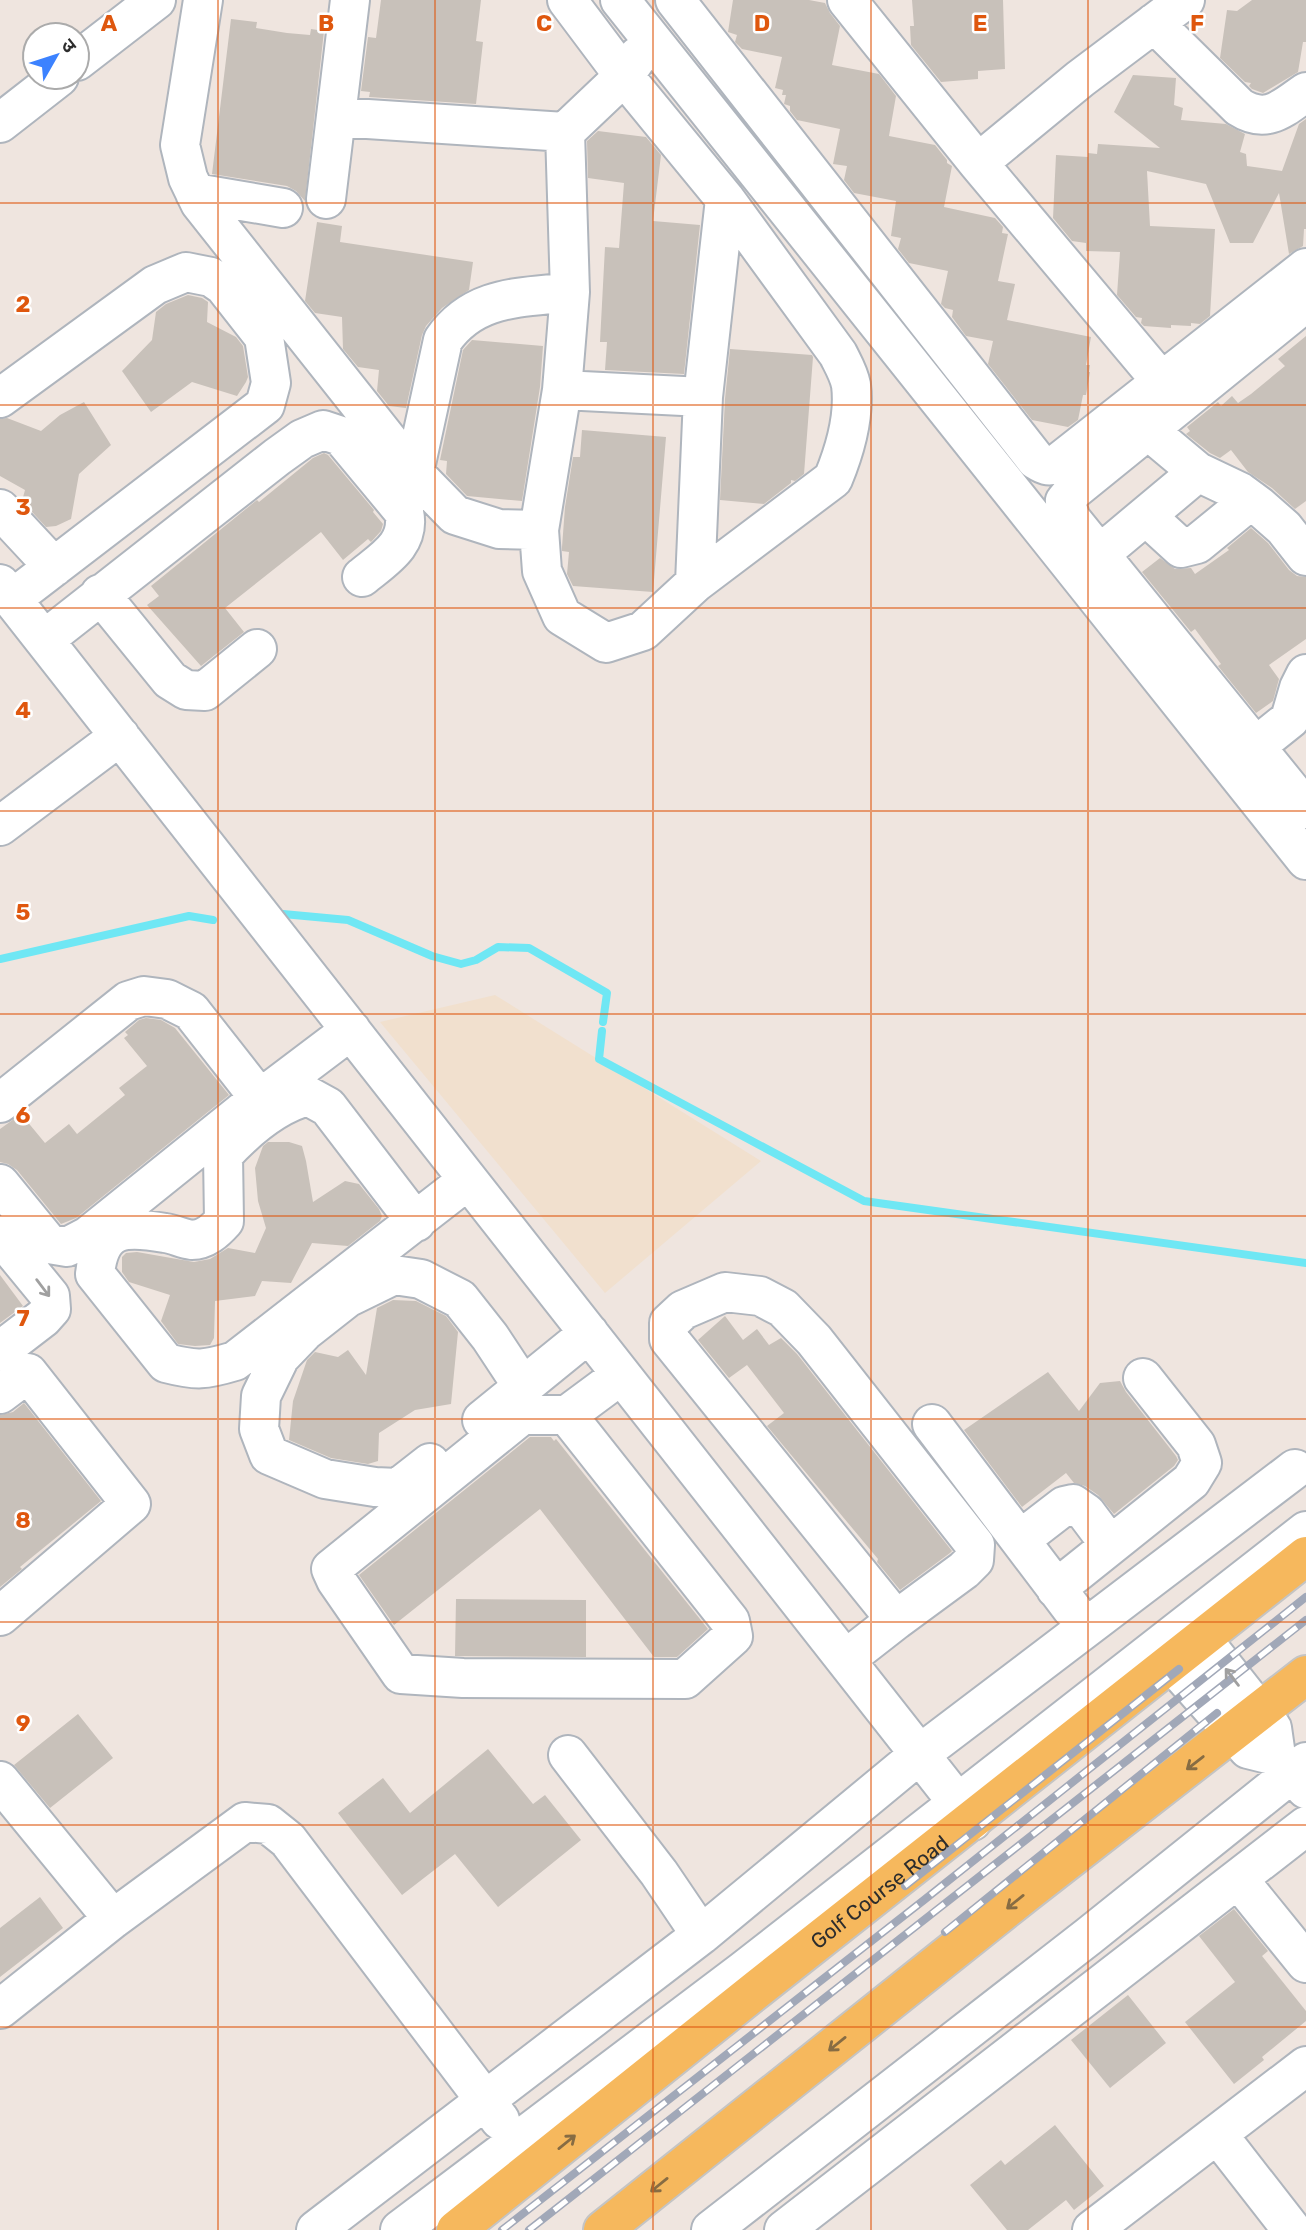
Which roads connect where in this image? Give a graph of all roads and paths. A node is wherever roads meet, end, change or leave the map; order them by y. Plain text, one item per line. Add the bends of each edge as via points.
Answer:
1 (156, 0) edge
2 (203, 0) edge
3 (350, 0) edge
4 (567, 0) edge
5 (620, 0) edge
6 (675, 0) edge
7 (847, 0) edge
8 (1185, 0) edge
9 (1154, 23) junction
10 (91, 50) edge
11 (660, 50) junction
12 (624, 76) junction
13 (41, 91) edge
14 (1306, 92) edge
15 (337, 117) junction
16 (0, 123) edge
17 (565, 132) junction
18 (978, 163) junction
19 (195, 193) junction
20 (326, 198) dead end
21 (725, 199) junction
22 (283, 208) dead end
23 (1306, 268) edge
24 (570, 292) junction
25 (1306, 302) edge
26 (1163, 382) junction
27 (562, 390) junction
28 (703, 397) junction
29 (0, 398) edge
30 (1149, 431) junction
31 (1198, 472) junction
32 (414, 473) junction
33 (1251, 500) junction
34 (0, 509) edge
35 (1146, 516) junction
36 (539, 530) junction
37 (1299, 531) edge
38 (1100, 554) junction
39 (54, 567) junction
40 (362, 577) dead end
41 (695, 583) junction
42 (6, 592) edge
43 (100, 594) junction
44 (44, 640) junction
45 (257, 649) dead end
46 (1306, 674) edge
47 (120, 736) junction
48 (1255, 747) junction
49 (1306, 808) edge
50 (0, 826) edge
51 (1306, 860) edge
52 (351, 1030) junction
53 (260, 1098) junction
54 (0, 1103) edge
55 (468, 1180) junction
56 (0, 1184) edge
57 (416, 1222) junction
58 (0, 1236) edge
59 (589, 1333) junction
60 (0, 1351) edge
61 (621, 1375) junction
62 (1143, 1378) dead end
63 (523, 1387) junction
64 (0, 1394) edge
65 (567, 1415) junction
66 (932, 1424) dead end
67 (1295, 1469) dead end
68 (143, 1524) dead end
69 (1306, 1531) edge
70 (1020, 1540) junction
71 (1110, 1545) junction
72 (1306, 1556) edge
73 (1056, 1589) junction
74 (0, 1616) edge
75 (896, 1620) junction
76 (1086, 1628) junction
77 (0, 1637) edge
78 (1201, 1638) junction
79 (846, 1660) junction
80 (1171, 1661) junction
81 (1306, 1675) edge
82 (1247, 1722) junction
83 (920, 1754) junction
84 (568, 1755) dead end
85 (1295, 1770) edge
86 (0, 1781) edge
87 (965, 1812) junction
88 (1306, 1826) edge
89 (1238, 1879) junction
90 (113, 1919) junction
91 (701, 1935) junction
92 (1306, 1963) edge
93 (0, 2009) edge
94 (1306, 2066) edge
95 (485, 2100) junction
96 (1218, 2135) junction
97 (527, 2154) junction
98 (316, 2230) edge
99 (400, 2230) edge
100 (456, 2230) edge
101 (603, 2230) edge
102 (711, 2230) edge
103 (784, 2230) edge
104 (1092, 2230) edge
105 (1292, 2230) edge

1 - 10 street
2 - 19 street via 180,145
3 - 15 street
4 - 12 street
5 - 11 street
6 - 26 street via 1036,460 1049,467 1057,464
7 - 18 street
8 - 9 street
9 - 14 street via 1248,112 1273,114
9 - 18 street
11 - 12 street via 636,58
11 - 51 street
12 - 17 street
12 - 21 street
13 - 16 street
15 - 17 street
15 - 20 street
17 - 24 street
18 - 26 street
19 - 22 street
19 - 32 street
21 - 28 street
21 - 41 street via 838,354 851,385 850,416 844,453 833,479
23 - 26 street
24 - 27 street
24 - 32 street via 495,301 453,326 443,340
25 - 30 street
27 - 28 street
27 - 36 street
28 - 41 street
29 - 39 street via 155,285 186,272 211,277 224,286 264,337 271,383 265,405
30 - 31 street
30 - 38 street via 1065,500 1071,519
31 - 33 street
31 - 35 street
32 - 36 street via 455,515 499,529
33 - 35 street via 1197,544 1181,548
33 - 37 street
34 - 39 street
35 - 38 street
36 - 41 street via 542,571 562,616 606,643 643,631
38 - 48 street
39 - 42 street
40 - 43 street via 396,550 407,525 404,512 341,436 323,430 277,457
42 - 44 street
43 - 44 street
43 - 45 street via 170,680 186,690 205,691
44 - 47 street
46 - 48 street via 1290,719
47 - 50 street
47 - 52 street
48 - 49 street
52 - 53 street
52 - 55 street
53 - 54 street via 191,1011 167,999 144,996 128,1001
53 - 56 street via 88,1236 67,1247 49,1244
55 - 57 street
55 - 59 street
57 - 57 street via 235,1361 206,1370 166,1363 96,1274 97,1254 110,1235 129,1229 193,1240 213,1233 224,1222 223,1155 244,1133 292,1100 307,1096 328,1107
58 -> 60 street via 50,1296 51,1309
59 - 61 street
59 - 63 street
61 - 65 street
61 - 79 street
62 - 71 street via 1196,1445 1202,1462 1191,1481
63 - 63 street via 398,1488 325,1479 269,1455 259,1429 261,1396 280,1357 347,1298 394,1275 421,1279 460,1299
64 - 74 street via 28,1373 131,1504
65 - 65 street via 522,1415 331,1569 401,1674 685,1679 733,1636 730,1621
66 - 70 street
67 - 76 street
68 - 77 street
69 - 87 street
70 - 71 street via 1073,1504 1086,1513
70 - 73 street
71 - 73 street
72 - 78 main road, Golf Course Road
73 - 76 street
75 - 75 street via 964,1570 974,1560 975,1545 814,1340 783,1308 760,1296 725,1292 683,1310 669,1322 669,1339
75 - 79 street
76 - 83 street
78 - 80 main road, Golf Course Road
82 -> 78 street
79 - 83 street
80 - 82 street
80 - 87 main road, Golf Course Road
81 - 82 main road
82 - 85 street via 1272,1728
82 -> 101 main road
83 - 87 street
83 - 91 street
84 - 91 street
85 - 102 street
86 - 90 street
87 - 97 main road, Golf Course Road via 755,1990
88 - 89 street
89 - 92 street
89 - 103 street
90 - 93 street
90 - 95 street via 244,1822 268,1824 288,1840
91 - 95 street
94 - 96 street
95 - 97 street
95 - 98 street
96 - 104 street
96 - 105 street
97 - 99 street
97 - 100 main road, Golf Course Road

